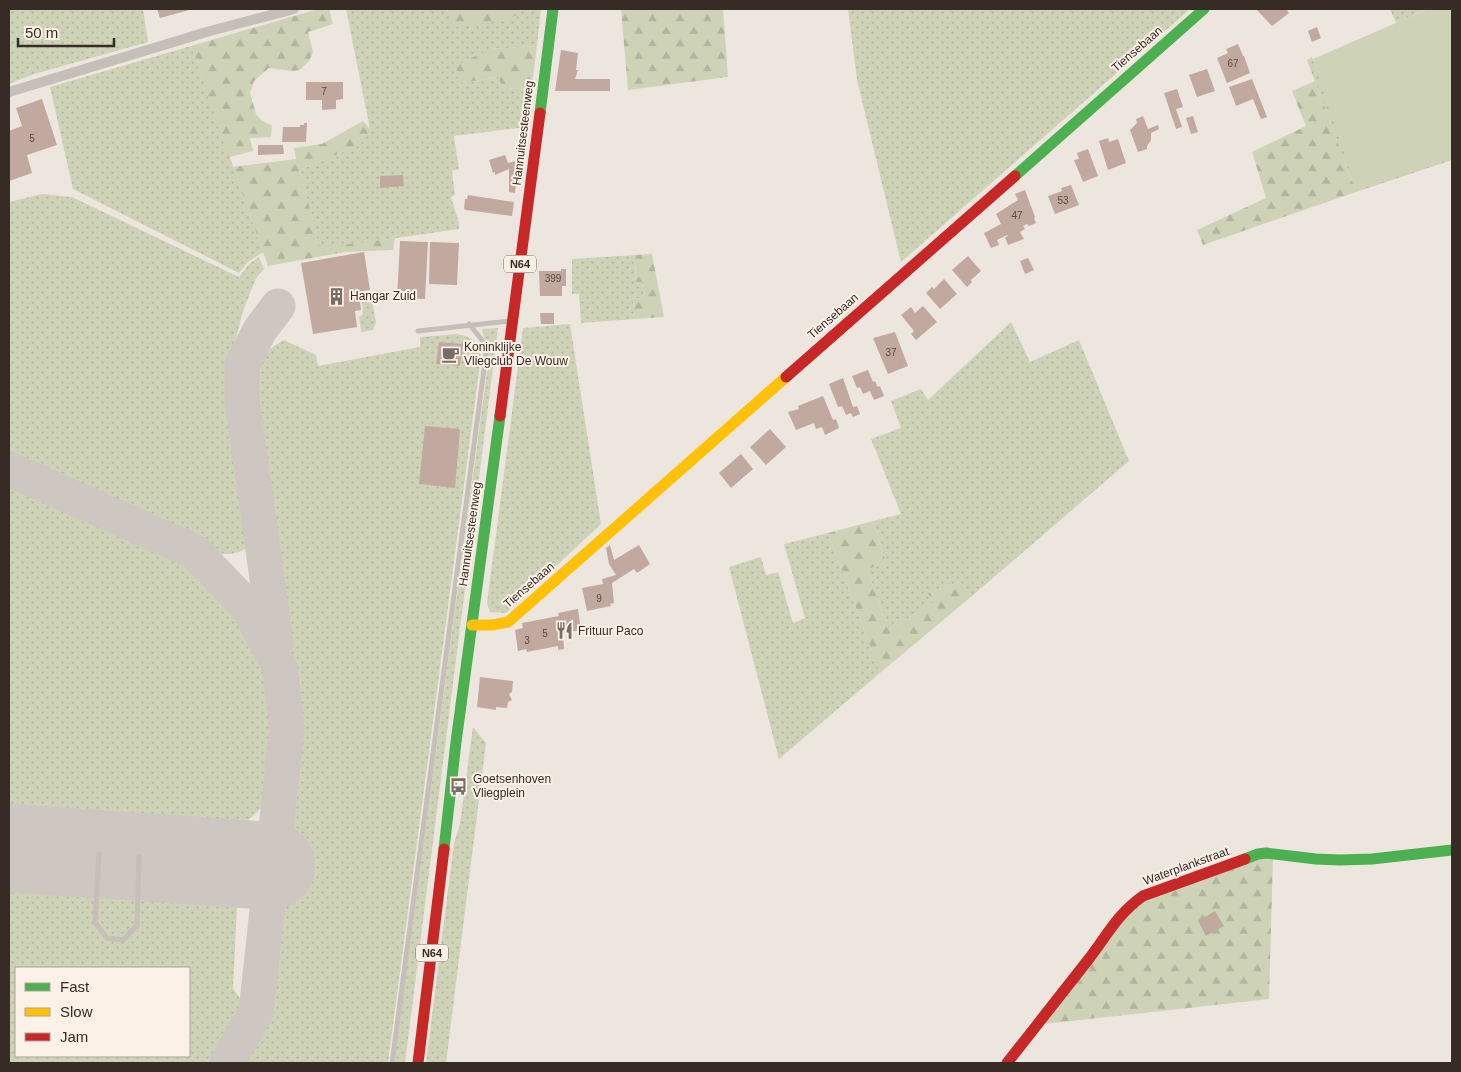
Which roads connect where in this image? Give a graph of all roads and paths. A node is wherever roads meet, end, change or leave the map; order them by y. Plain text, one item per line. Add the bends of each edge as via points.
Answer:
1 (294, 9) edge
2 (553, 9) edge
3 (1204, 9) edge
4 (9, 92) edge
5 (512, 320) junction
6 (468, 324) junction
7 (418, 331) dead end
8 (472, 624) junction
9 (1452, 850) edge
10 (99, 854) dead end
11 (139, 857) dead end
12 (392, 1063) edge
13 (418, 1063) edge
14 (1007, 1063) edge

1 - 4 street
2 - 5 street, Hannuitsesteenweg / N64
3 - 8 street, Tiensebaan via 508,622
5 - 6 lane
5 - 8 street, Hannuitsesteenweg / N64
6 - 7 lane
6 - 12 lane via 482,340 486,354
8 - 13 street, Hannuitsesteenweg / N64
9 - 14 street, Waterplankstraat via 1334,860 1258,854 1143,896 1116,921
10 - 11 lane via 95,922 107,938 123,940 136,925

